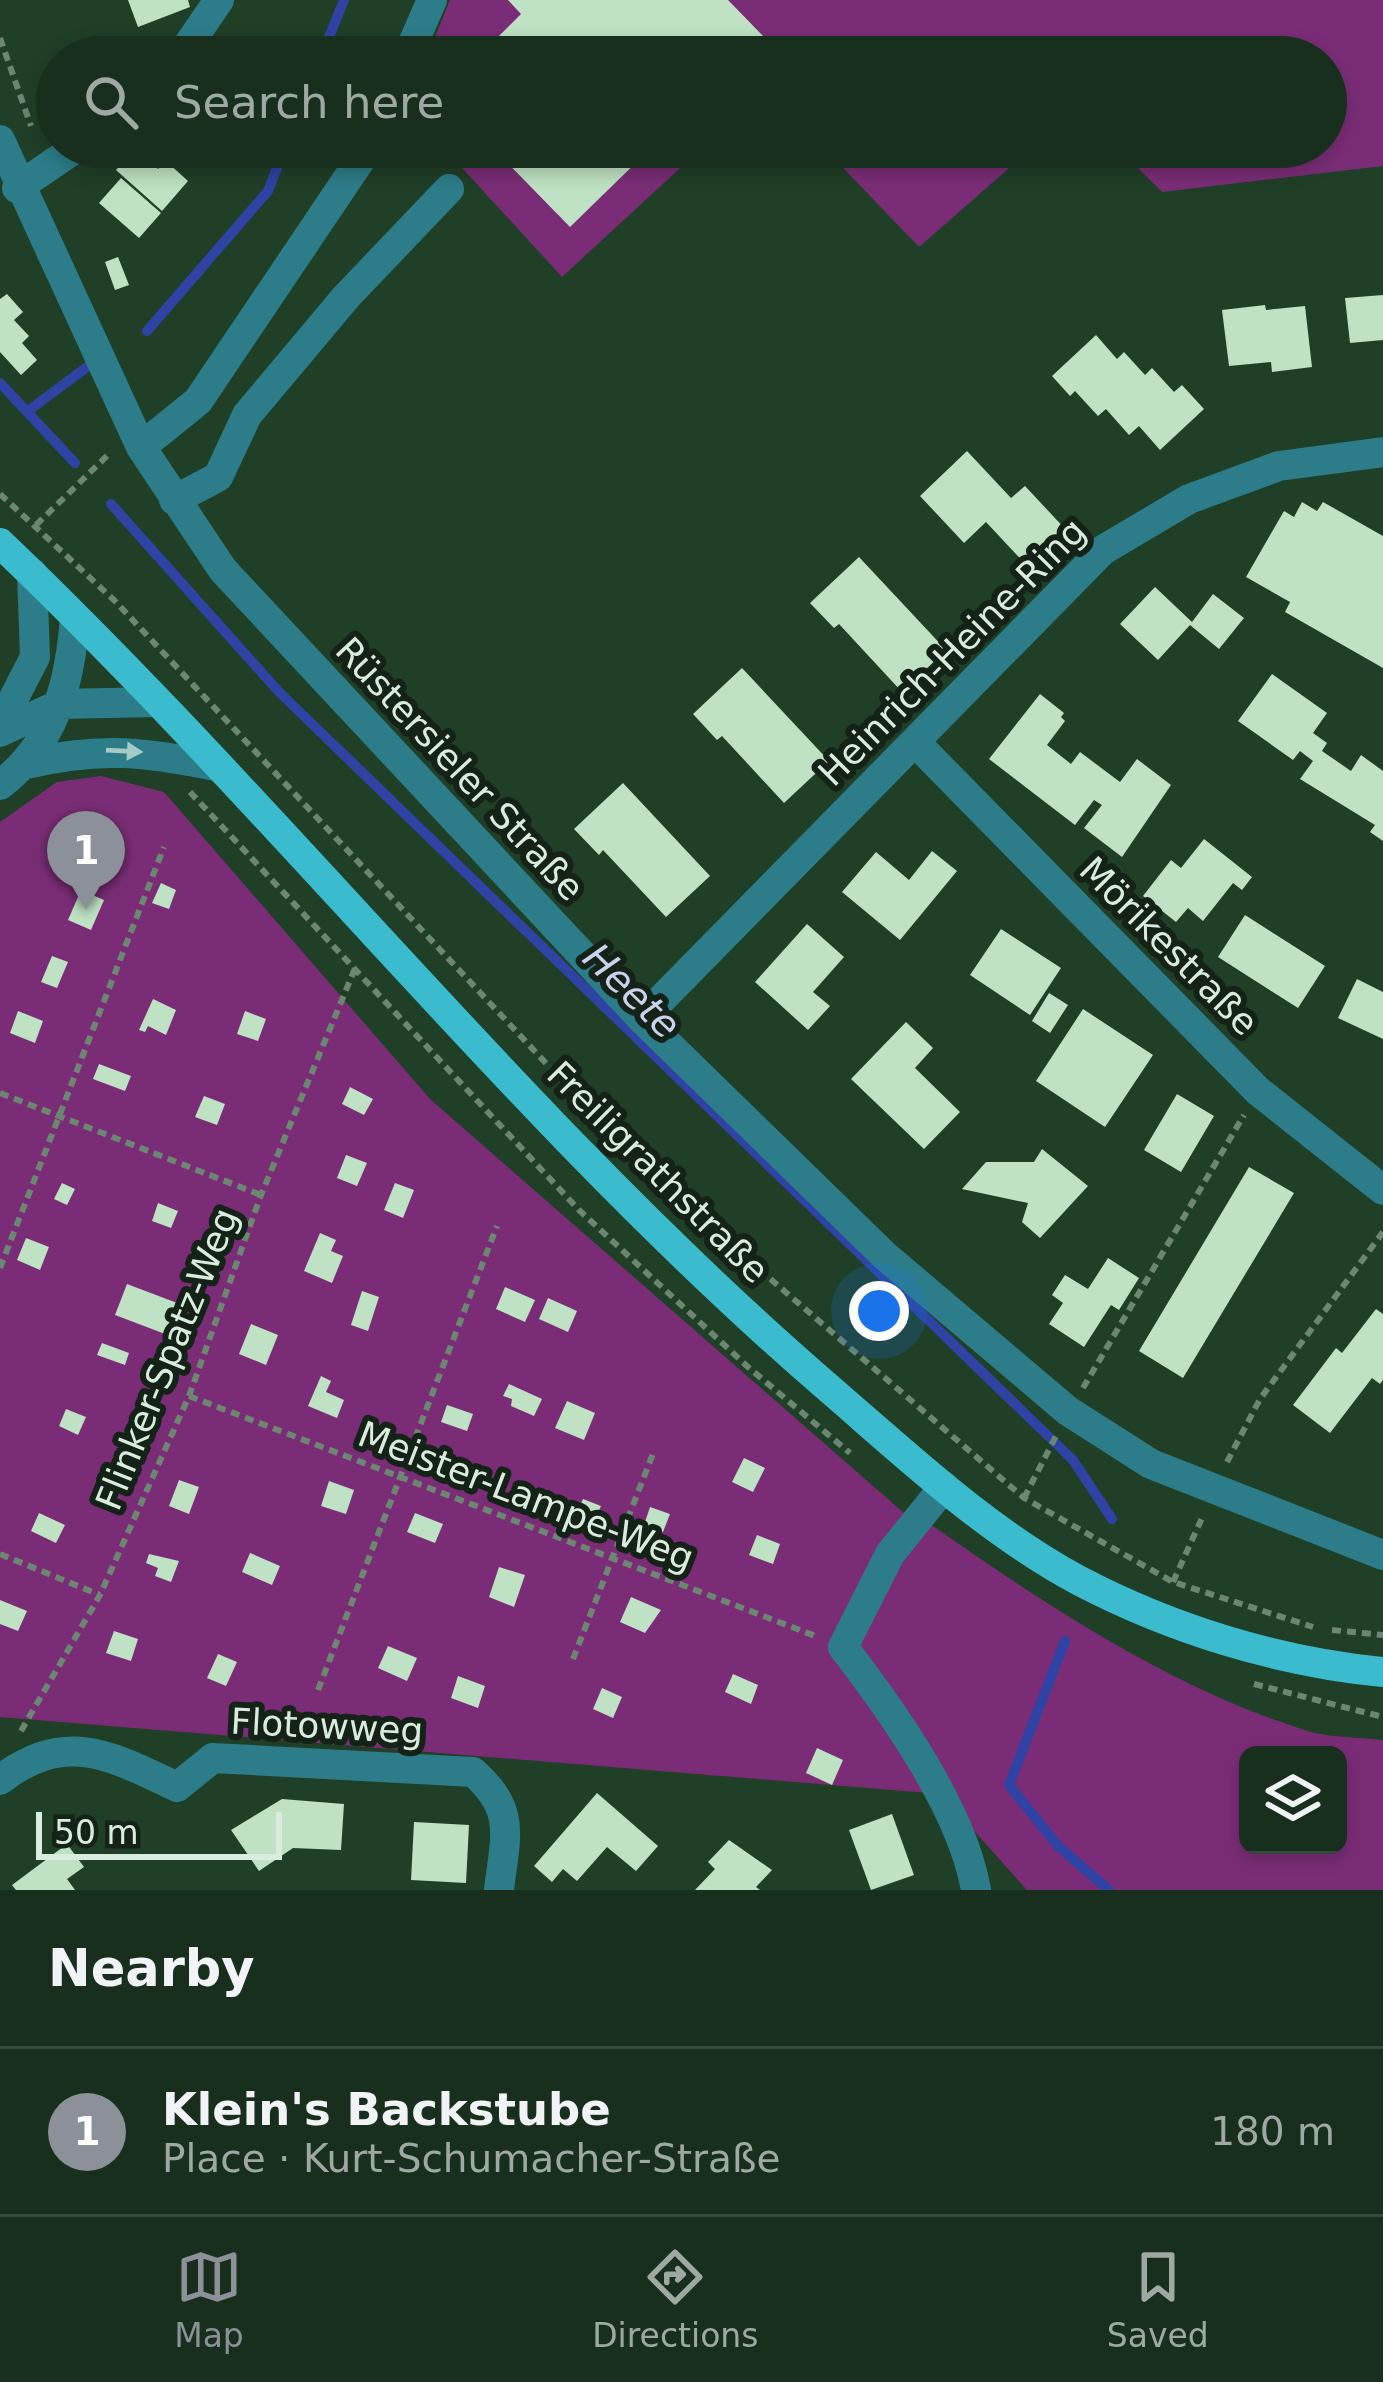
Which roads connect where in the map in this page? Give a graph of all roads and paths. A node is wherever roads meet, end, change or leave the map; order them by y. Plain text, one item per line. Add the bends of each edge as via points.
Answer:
1 (219, 0) edge
2 (432, 0) edge
3 (194, 36) edge
4 (416, 36) edge
5 (0, 38) edge
6 (0, 140) edge
7 (36, 141) edge
8 (46, 168) edge
9 (52, 168) edge
10 (355, 168) edge
11 (47, 172) junction
12 (17, 188) junction
13 (449, 189) dead end
14 (137, 439) junction
15 (1383, 452) edge
16 (0, 494) edge
17 (174, 500) junction
18 (36, 525) junction
19 (0, 543) edge
20 (32, 573) junction
21 (75, 617) junction
22 (158, 701) junction
23 (60, 704) junction
24 (0, 728) edge
25 (915, 742) junction
26 (28, 764) junction
27 (220, 767) junction
28 (0, 785) edge
29 (164, 847) dead end
30 (356, 966) dead end
31 (642, 1019) junction
32 (1258, 1091) junction
33 (0, 1094) edge
34 (59, 1114) junction
35 (1383, 1190) edge
36 (261, 1195) junction
37 (497, 1226) dead end
38 (1383, 1232) edge
39 (0, 1268) edge
40 (188, 1396) junction
41 (1069, 1411) junction
42 (654, 1451) dead end
43 (400, 1477) junction
44 (944, 1487) junction
45 (1214, 1491) junction
46 (1024, 1498) junction
47 (0, 1554) edge
48 (1383, 1555) edge
49 (611, 1558) junction
50 (1173, 1582) junction
51 (100, 1594) junction
52 (1383, 1635) edge
53 (844, 1647) junction
54 (573, 1659) dead end
55 (1383, 1672) edge
56 (318, 1690) dead end
57 (10, 1772) edge
58 (500, 1890) edge
59 (976, 1890) edge

1 - 3 street
2 - 4 street
5 - 7 path
6 - 12 street, Rüstersieler Straße
8 - 11 path
9 - 11 street
10 - 14 street via 198,401
11 - 12 street
12 - 14 street, Rüstersieler Straße
13 - 17 street via 247,415 218,477
14 - 17 street, Rüstersieler Straße
14 - 18 path
15 - 25 street, Heinrich-Heine-Ring via 1279,466 1189,499 1102,550
16 - 18 path
17 - 31 street, Rüstersieler Straße via 224,570 350,710
18 - 46 path via 650,1175
19 - 20 main road, Freiligrathstraße
20 - 21 main road, Freiligrathstraße
20 - 24 street via 35,657
21 - 22 main road, Freiligrathstraße
21 - 23 street
22 - 23 street
22 - 27 main road, Freiligrathstraße
23 - 24 street
23 - 26 street
25 - 31 street, Heinrich-Heine-Ring
25 - 32 street, Mörikestraße
26 -> 27 street via 88,749
26 - 28 street
27 - 44 main road, Freiligrathstraße via 661,1236
29 - 34 path
30 - 36 path, Flinker-Spatz-Weg
31 - 41 street, Rüstersieler Straße via 884,1256
32 - 35 street, Mörikestraße
32 - 41 path
33 - 34 path
34 - 36 path
34 - 39 path
36 - 40 path, Flinker-Spatz-Weg
37 - 43 path
38 - 45 path via 1260,1399
40 - 43 path, Meister-Lampe-Weg
40 - 51 path, Flinker-Spatz-Weg
41 - 45 street, Rüstersieler Straße via 1151,1464
41 - 46 path
42 - 49 path
43 - 49 path, Meister-Lampe-Weg
43 - 56 path
44 - 53 street via 890,1553
44 - 55 main road, Freiligrathstraße via 1076,1579 1158,1616 1301,1660
45 - 48 street, Rüstersieler Straße
45 - 50 path
46 - 50 path
47 - 51 path
49 - 53 path, Meister-Lampe-Weg
49 - 54 path
50 - 52 path via 1320,1629
51 - 57 path, Flinker-Spatz-Weg via 20,1732
53 - 59 street via 885,1701 968,1849
57 - 58 street, Flotowweg via 64,1750 106,1753 177,1787 212,1758 473,1772 495,1791 507,1821

